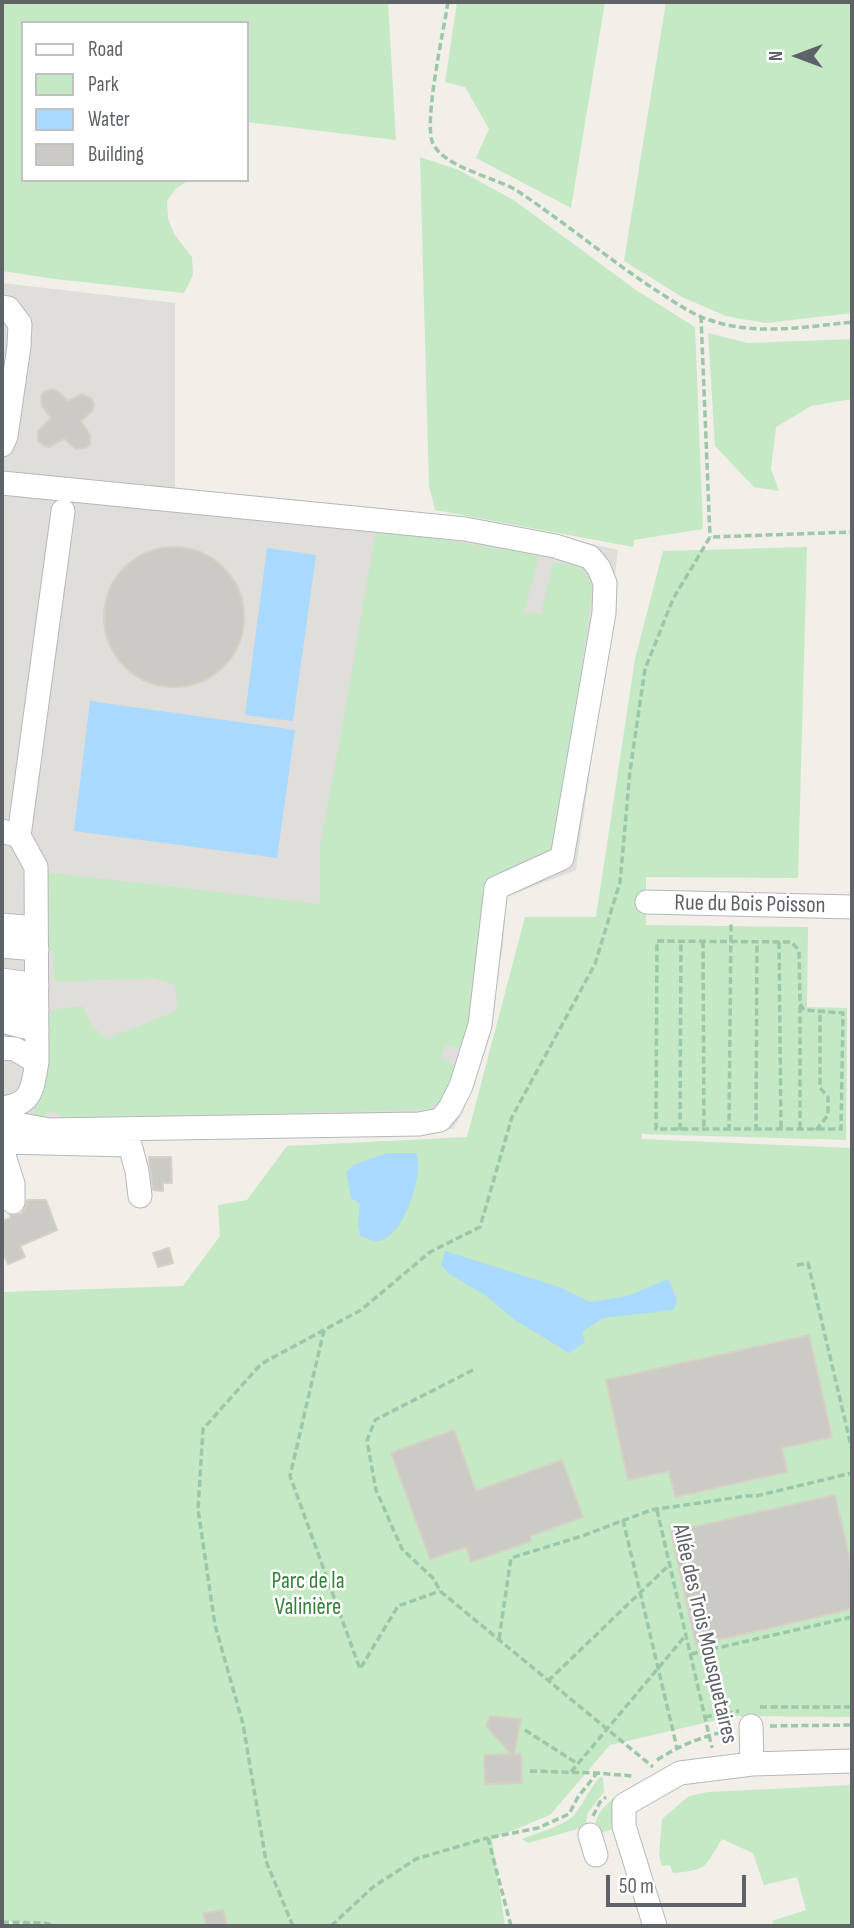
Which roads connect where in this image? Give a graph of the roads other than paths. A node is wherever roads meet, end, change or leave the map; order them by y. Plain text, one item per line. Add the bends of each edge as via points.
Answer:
1 (2, 307) edge
2 (2, 445) edge
3 (2, 483) edge
4 (63, 511) dead end
5 (10, 834) edge
6 (647, 902) dead end
7 (852, 907) edge
8 (2, 925) edge
9 (2, 946) edge
10 (37, 958) junction
11 (2, 964) edge
12 (2, 980) edge
13 (2, 1001) edge
14 (37, 1020) junction
15 (2, 1021) edge
16 (2, 1048) edge
17 (37, 1062) junction
18 (2, 1108) edge
19 (2, 1118) edge
20 (2, 1142) edge
21 (2, 1149) edge
22 (140, 1196) dead end
23 (13, 1202) dead end
24 (751, 1714) road end
25 (852, 1761) edge
26 (752, 1764) junction
27 (656, 1926) edge

1 - 2 street via 20,324
3 - 19 street via 465,530 590,557 605,583 604,613 562,858 496,888 480,1026 461,1086 440,1120 50,1130
4 - 5 street
5 - 10 street via 36,867
6 - 7 street, Rue du Bois Poisson
8 - 10 street
9 - 10 street
10 - 11 street
10 - 12 street
10 - 14 street
13 - 14 street
14 - 15 street
14 - 17 street
16 - 17 street via 15,1049
17 - 18 street via 32,1092 18,1106
20 - 22 street via 130,1145
21 - 23 street via 13,1184
24 - 26 street
25 - 26 street
26 - 27 street via 680,1773 624,1805 624,1826

